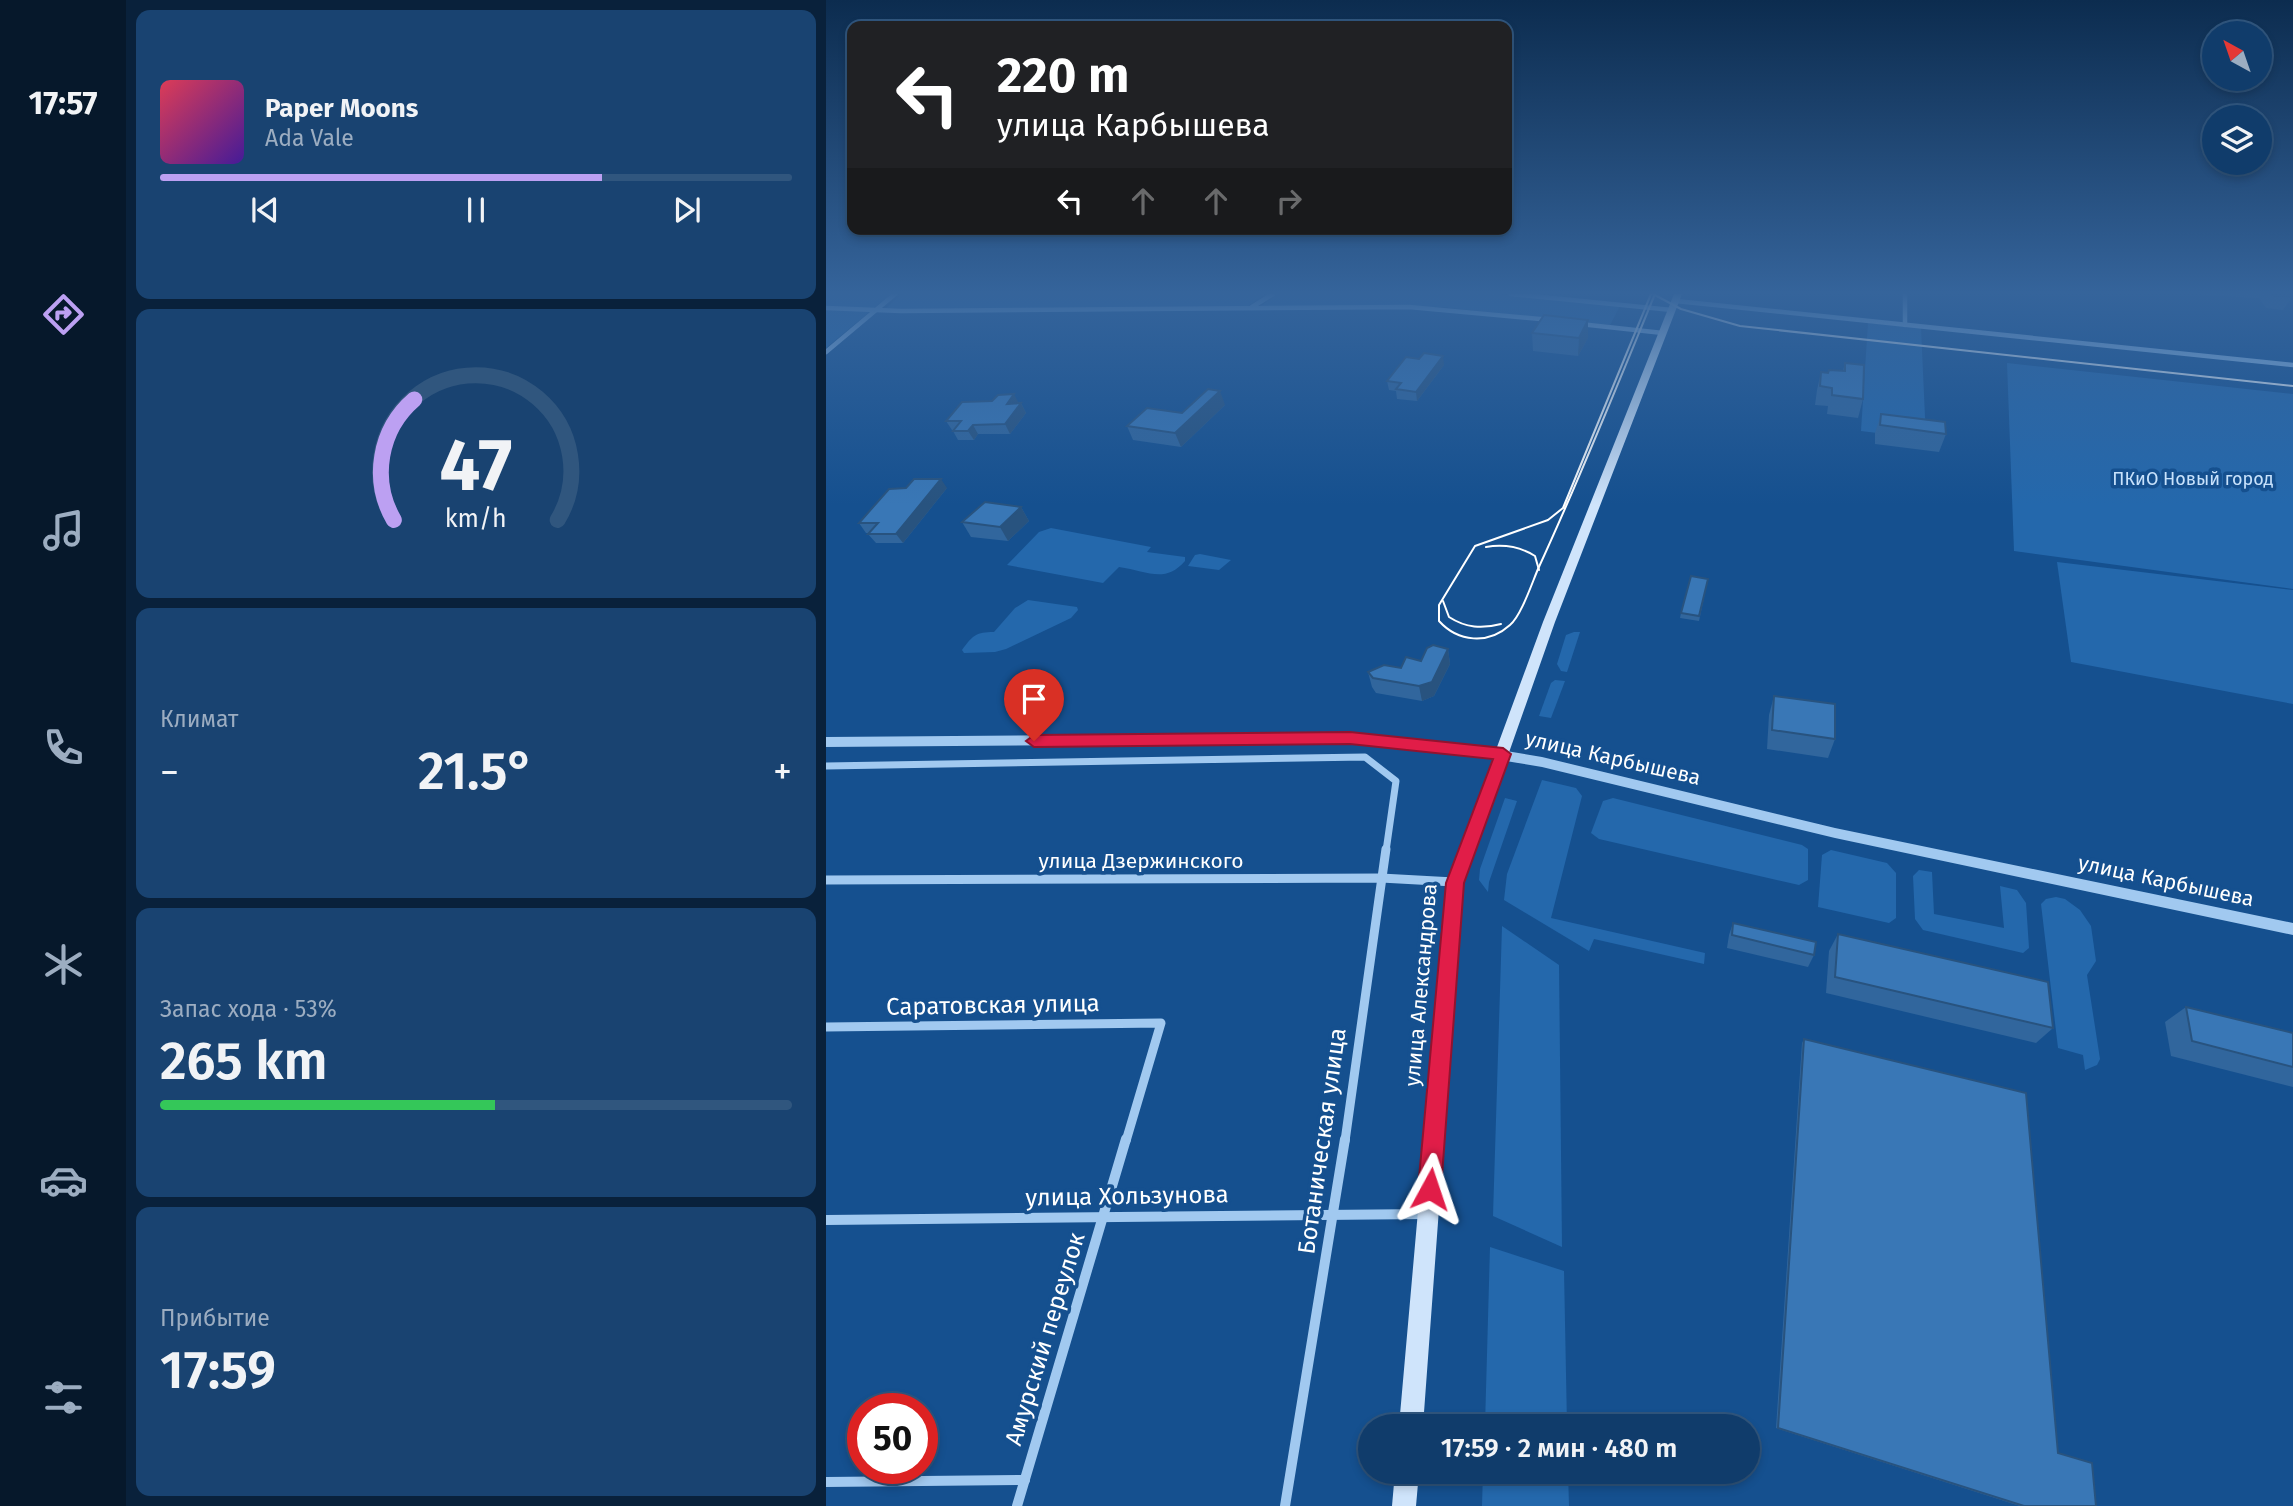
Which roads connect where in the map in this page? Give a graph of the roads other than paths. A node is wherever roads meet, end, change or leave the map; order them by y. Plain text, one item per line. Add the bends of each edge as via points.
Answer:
1 (1651, 364) edge
2 (826, 742) edge
3 (1503, 754) junction
4 (827, 768) edge
5 (1381, 878) junction
6 (826, 880) edge
7 (1455, 883) junction
8 (2293, 929) edge
9 (1161, 1023) joint
10 (826, 1027) edge
11 (1428, 1214) junction
12 (1334, 1215) junction
13 (1103, 1217) junction
14 (826, 1220) edge
15 (1412, 1414) edge
16 (1025, 1480) junction
17 (826, 1482) edge
18 (1406, 1484) edge
19 (1017, 1506) edge
20 (1285, 1506) edge
21 (1404, 1506) edge

1 - 3 main road, улица Александрова via 1549,622
2 - 3 street, улица Карбышева via 1350,738
3 - 7 main road, улица Александрова
3 - 8 street, улица Карбышева via 1817,829
4 - 5 street, Ботаническая улица via 1365,757 1396,781
5 - 6 street, улица Дзержинского
5 - 7 street, улица Дзержинского
5 - 12 street, Ботаническая улица
7 - 11 main road, улица Александрова
9 - 10 street, Саратовская улица
9 - 13 street, Амурский переулок
11 - 12 street, улица Хользунова
11 - 15 main road, улица Александрова
12 - 13 street, улица Хользунова
12 - 20 street, Ботаническая улица
13 - 14 street, улица Хользунова
13 - 16 street, Амурский переулок
16 - 17 street
16 - 19 street, Амурский переулок
18 - 21 main road

